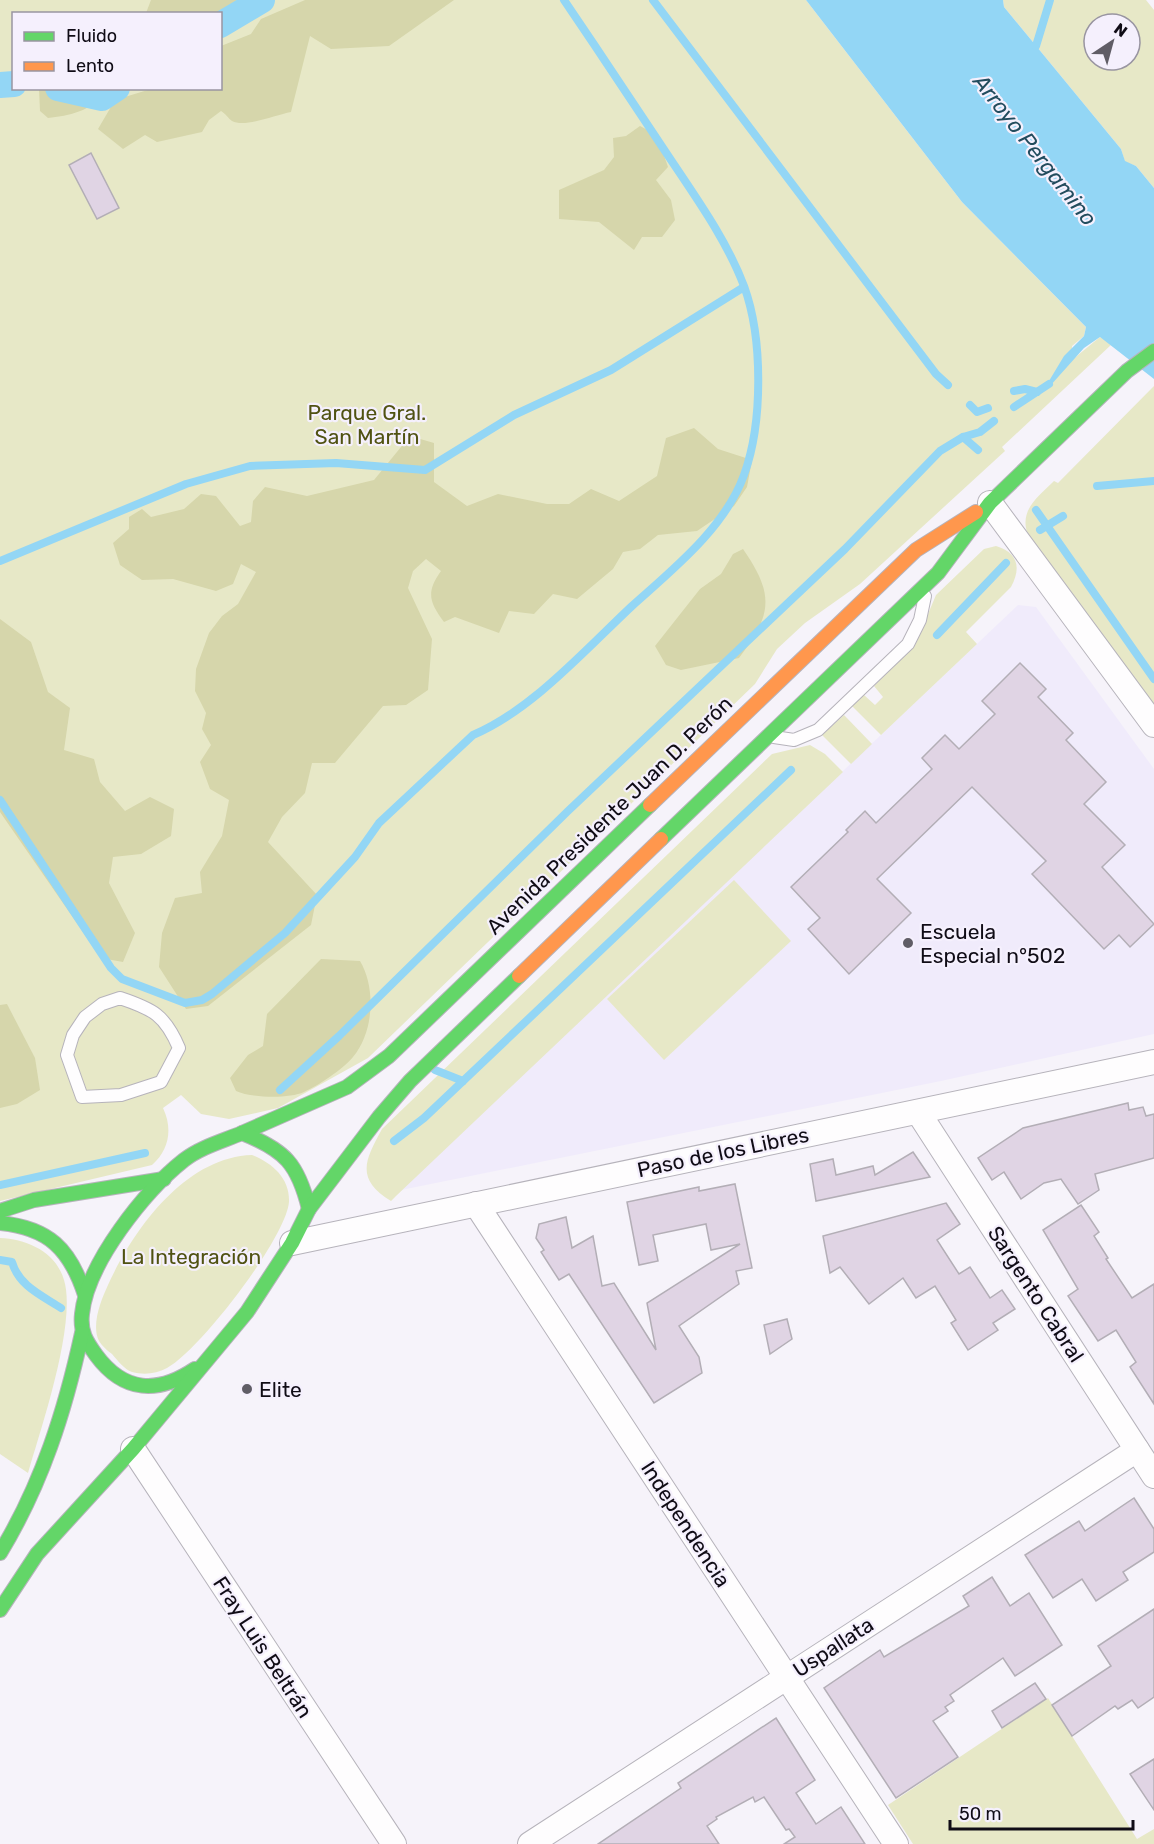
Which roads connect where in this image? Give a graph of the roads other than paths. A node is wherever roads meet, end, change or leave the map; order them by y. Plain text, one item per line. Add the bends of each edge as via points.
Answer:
1 (1154, 351) edge
2 (990, 503) junction
3 (928, 583) junction
4 (747, 712) junction
5 (1154, 725) edge
6 (771, 737) junction
7 (179, 1048) joint
8 (1154, 1062) edge
9 (918, 1112) junction
10 (242, 1134) junction
11 (164, 1179) junction
12 (476, 1204) junction
13 (309, 1209) junction
14 (0, 1211) edge
15 (0, 1222) edge
16 (292, 1243) junction
17 (85, 1295) junction
18 (82, 1334) junction
19 (208, 1359) junction
20 (133, 1449) junction
21 (1137, 1450) junction
22 (1154, 1476) edge
23 (0, 1553) edge
24 (0, 1610) edge
25 (786, 1677) junction
26 (394, 1844) edge
27 (530, 1844) edge
28 (896, 1844) edge

1 - 2 main road, Avenida Presidente Juan D. Perón via 1127,371
2 - 3 main road, Avenida Presidente Juan D. Perón
2 - 4 main road, Avenida Presidente Juan D. Perón via 916,549
2 - 5 street
3 - 6 main road, Avenida Presidente Juan D. Perón
3 - 6 lane via 920,620 908,644 818,730 794,740
4 - 6 lane
4 - 10 main road, Avenida Presidente Juan D. Perón via 389,1056 347,1088
6 - 13 main road, Avenida Presidente Juan D. Perón via 410,1082
7 - 7 lane via 170,1026 158,1014 120,998 102,1004 85,1017 73,1035 67,1055 82,1097 120,1095 161,1082
8 - 9 street, Paso de los Libres
9 - 12 street, Paso de los Libres
9 - 21 street, Sargento Cabral
10 - 11 main road, Avenida Presidente Juan D. Perón via 198,1151
10 - 13 main road via 271,1143 291,1160 303,1180
11 - 14 main road via 34,1200
11 - 17 main road, Avenida Presidente Juan D. Perón via 126,1222
12 - 16 street, Paso de los Libres
12 - 25 street, Independencia
13 - 16 main road, Avenida Presidente Juan D. Perón
15 - 17 main road via 37,1231 63,1248 79,1272
16 - 19 main road, Avenida Presidente Juan D. Perón via 247,1312
17 - 18 main road, Avenida Presidente Juan D. Perón
18 - 19 main road, Avenida Presidente Juan D. Perón via 120,1381 149,1388 172,1383
18 - 23 main road, Avenida Presidente Juan D. Perón via 54,1445 31,1498
19 - 20 main road, Avenida Presidente Juan D. Perón
20 - 24 main road, Avenida Presidente Juan D. Perón via 37,1554
20 - 26 street, Fray Luis Beltrán
21 - 22 street, Sargento Cabral
21 - 25 street, Uspallata
25 - 27 street, Uspallata
25 - 28 street, Independencia

